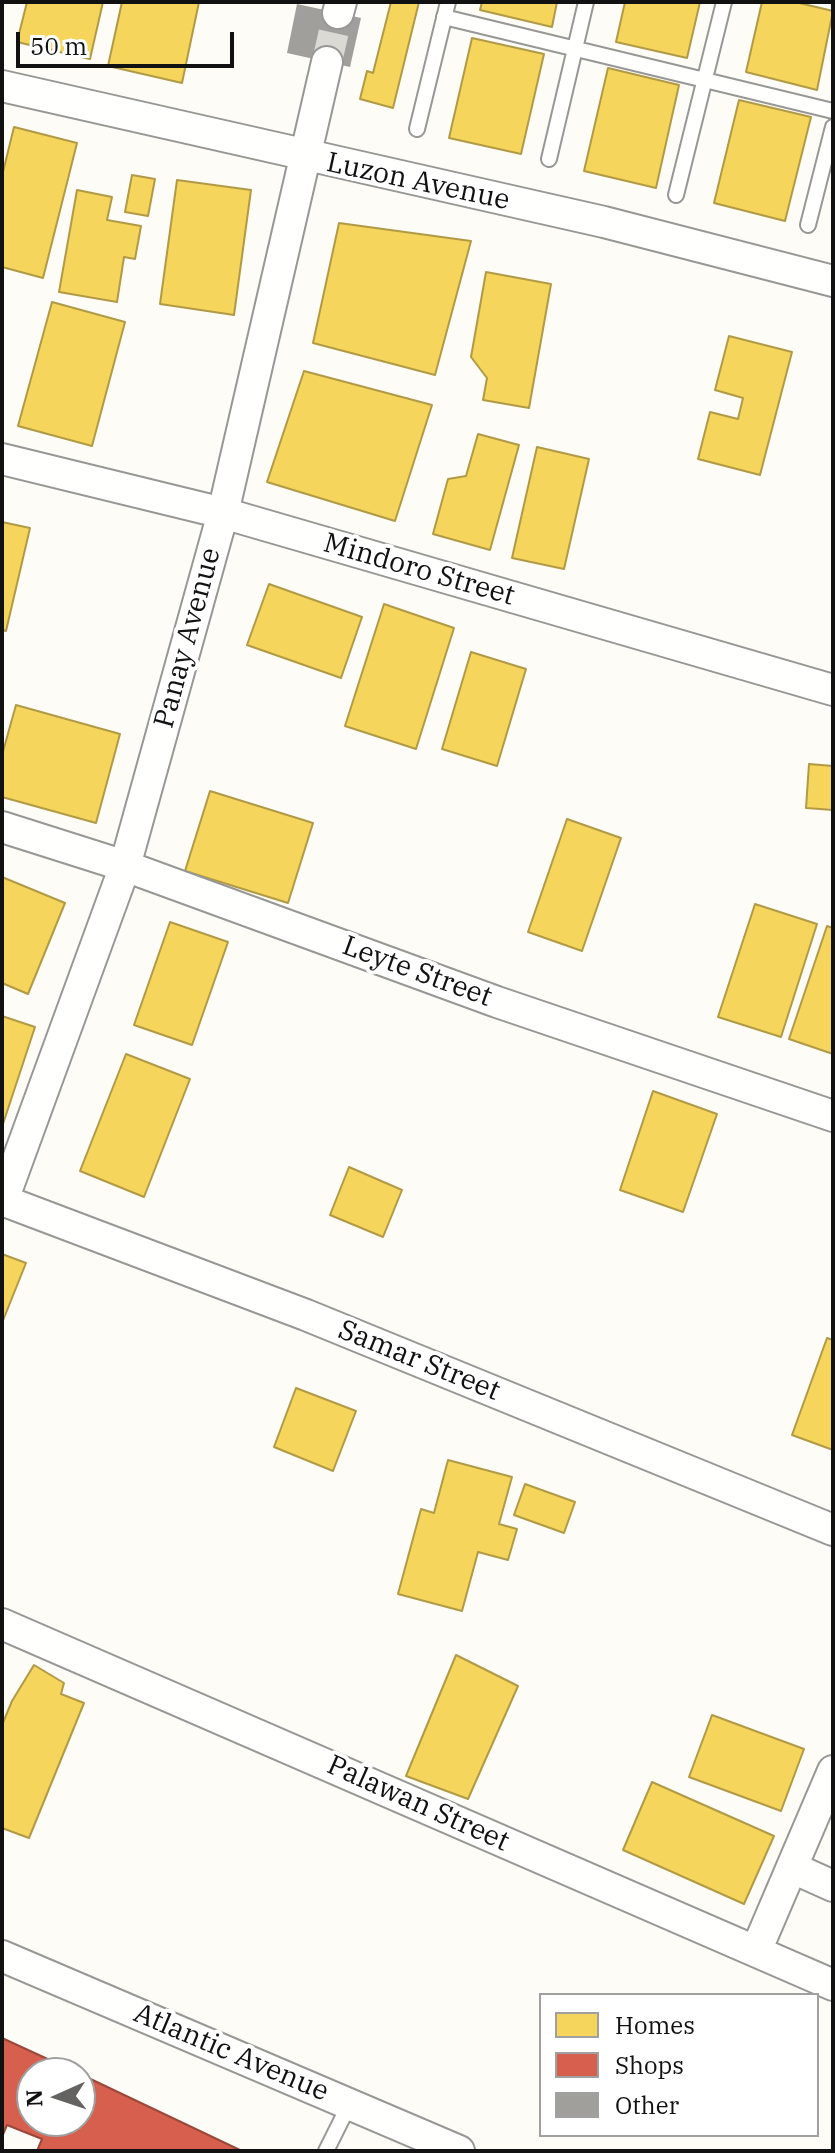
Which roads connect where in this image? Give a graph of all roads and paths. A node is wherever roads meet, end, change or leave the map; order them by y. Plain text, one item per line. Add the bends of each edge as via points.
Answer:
1 (586, 2) edge
2 (724, 2) edge
3 (446, 9) edge
4 (575, 47) junction
5 (327, 62) tunnel mouth
6 (705, 79) junction
7 (2, 86) edge
8 (833, 111) edge
9 (833, 127) edge
10 (417, 129) dead end
11 (305, 157) junction
12 (549, 159) dead end
13 (676, 195) dead end
14 (808, 225) dead end
15 (833, 281) edge
16 (2, 459) edge
17 (223, 513) junction
18 (833, 690) edge
19 (2, 827) edge
20 (125, 866) junction
21 (833, 1116) edge
22 (3, 1200) edge
23 (833, 1530) edge
24 (2, 1624) edge
25 (833, 1771) edge
26 (793, 1868) junction
27 (833, 1886) edge
28 (756, 1951) junction
29 (2, 1956) edge
30 (833, 1985) edge
31 (350, 2103) junction
32 (326, 2151) edge
33 (459, 2151) edge

1 - 4 lane
2 - 6 lane
3 - 4 lane
3 - 10 lane
4 - 6 lane
4 - 12 lane
5 - 11 street, Panay Avenue
6 - 8 lane
6 - 13 lane
7 - 11 street, Luzon Avenue
9 - 14 lane
11 - 15 street, Luzon Avenue via 604,222
11 - 17 street, Panay Avenue
16 - 17 street, Mindoro Street
17 - 18 street, Mindoro Street
17 - 20 street, Panay Avenue
19 - 20 street, Leyte Street
20 - 21 street, Leyte Street via 497,1002
20 - 22 street, Panay Avenue
22 - 23 street, Samar Street via 306,1315
24 - 28 street, Palawan Street
25 - 26 street
26 - 27 street
26 - 28 street
28 - 30 street, Palawan Street
29 - 31 street, Atlantic Avenue
31 - 32 lane
31 - 33 street, Atlantic Avenue

